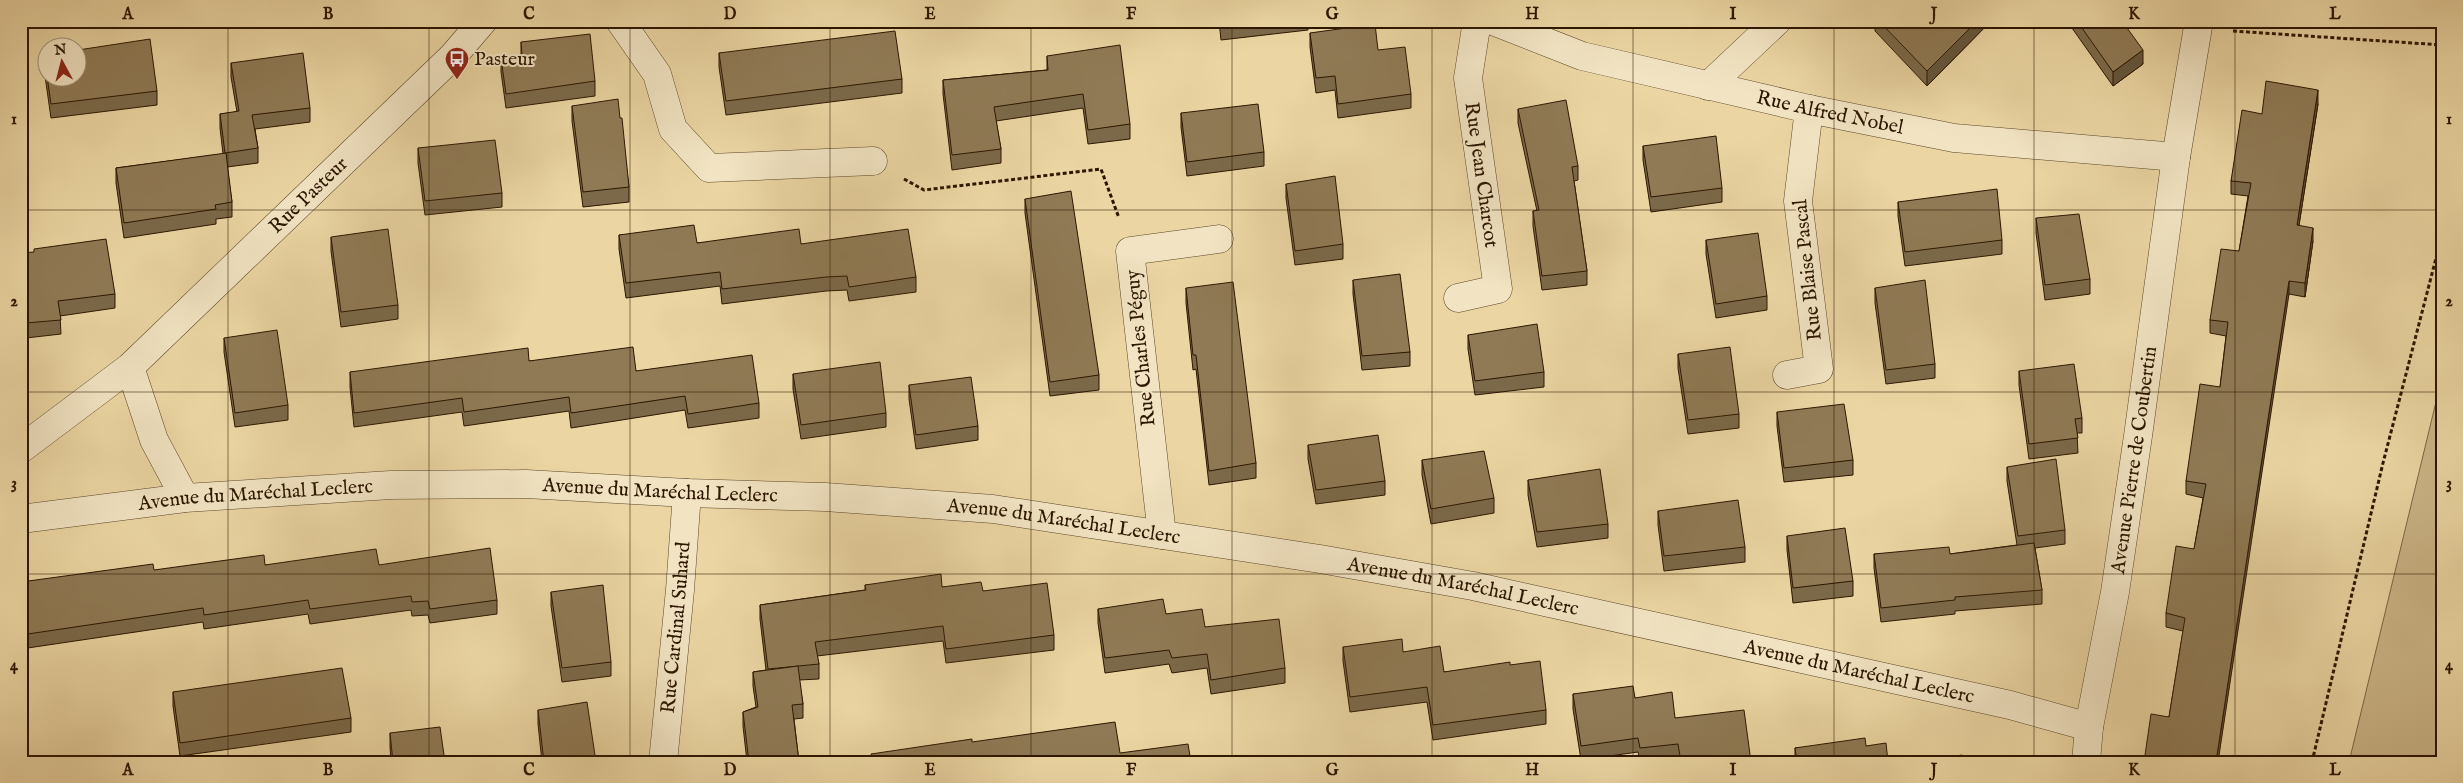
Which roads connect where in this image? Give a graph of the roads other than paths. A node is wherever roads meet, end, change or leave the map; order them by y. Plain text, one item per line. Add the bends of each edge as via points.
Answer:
1 (483, 21) edge
2 (620, 21) edge
3 (1477, 21) edge
4 (1493, 21) edge
5 (1777, 21) edge
6 (2198, 25) edge
7 (1708, 86) junction
8 (1809, 109) junction
9 (2176, 157) junction
10 (873, 161) road end
11 (1219, 239) dead end
12 (1458, 298) dead end
13 (130, 367) junction
14 (1787, 375) dead end
15 (21, 449) edge
16 (687, 493) junction
17 (185, 498) junction
18 (21, 519) edge
19 (1162, 535) junction
20 (2089, 727) junction
21 (663, 762) edge
22 (2086, 762) edge

1 - 13 street, Rue Pasteur via 453,56
2 - 10 street via 657,74 673,129 709,168
3 - 12 street, Rue Jean Charcot via 1468,78 1498,289
4 - 7 street, Rue Alfred Nobel via 1582,56
5 - 7 street
6 - 9 street, Avenue Pierre de Coubertin
7 - 8 street, Rue Alfred Nobel
8 - 9 street, Rue Alfred Nobel via 1954,138
8 - 14 street, Rue Blaise Pascal via 1798,201 1819,369
9 - 20 street, Avenue Pierre de Coubertin via 2118,573
11 - 19 street, Rue Charles Péguy via 1130,251
13 - 15 street, Rue Pasteur
13 - 17 street via 154,440
16 - 17 street, Avenue du Maréchal Leclerc via 526,484 401,485
16 - 19 street, Avenue du Maréchal Leclerc via 825,497 993,509
16 - 21 street, Rue Cardinal Suhard
17 - 18 street, Avenue du Maréchal Leclerc
19 - 20 street, Avenue du Maréchal Leclerc via 1473,586 2010,705
20 - 22 street, Avenue Pierre de Coubertin

